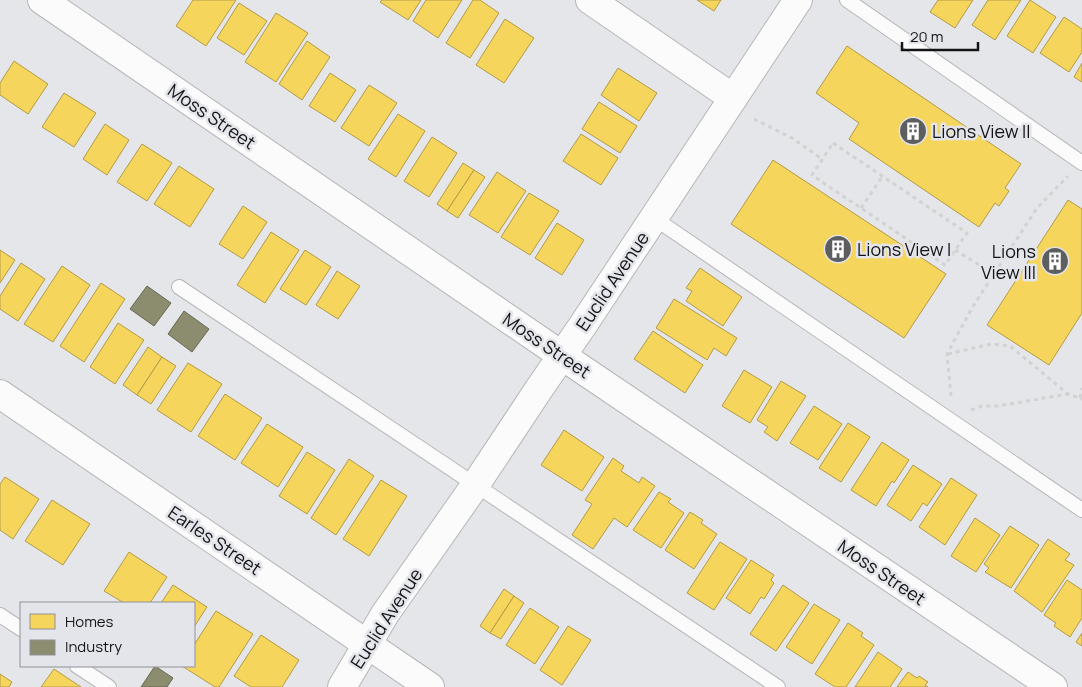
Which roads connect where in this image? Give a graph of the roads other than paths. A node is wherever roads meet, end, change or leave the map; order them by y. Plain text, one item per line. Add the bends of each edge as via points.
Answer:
1 (42, 0) edge
2 (590, 0) edge
3 (798, 0) edge
4 (847, 0) edge
5 (733, 98) junction
6 (1082, 163) edge
7 (654, 218) junction
8 (179, 287) dead end
9 (562, 356) junction
10 (0, 394) edge
11 (476, 484) junction
12 (1082, 510) edge
13 (0, 615) edge
14 (20, 628) edge
15 (367, 644) junction
16 (78, 667) edge
17 (109, 687) edge
18 (342, 687) edge
19 (430, 687) edge
20 (778, 687) edge
21 (1053, 687) edge

1 - 9 street, Moss Street
2 - 5 street
3 - 5 street, Euclid Avenue
4 - 6 lane
5 - 7 street, Euclid Avenue
7 - 9 street, Euclid Avenue
7 - 12 lane
8 - 11 lane
9 - 11 street, Euclid Avenue
9 - 21 street, Moss Street
10 - 15 street, Earles Street
11 - 15 street, Euclid Avenue
11 - 20 lane
13 - 14 lane
15 - 18 street, Euclid Avenue
15 - 19 street, Earles Street
16 - 17 lane

